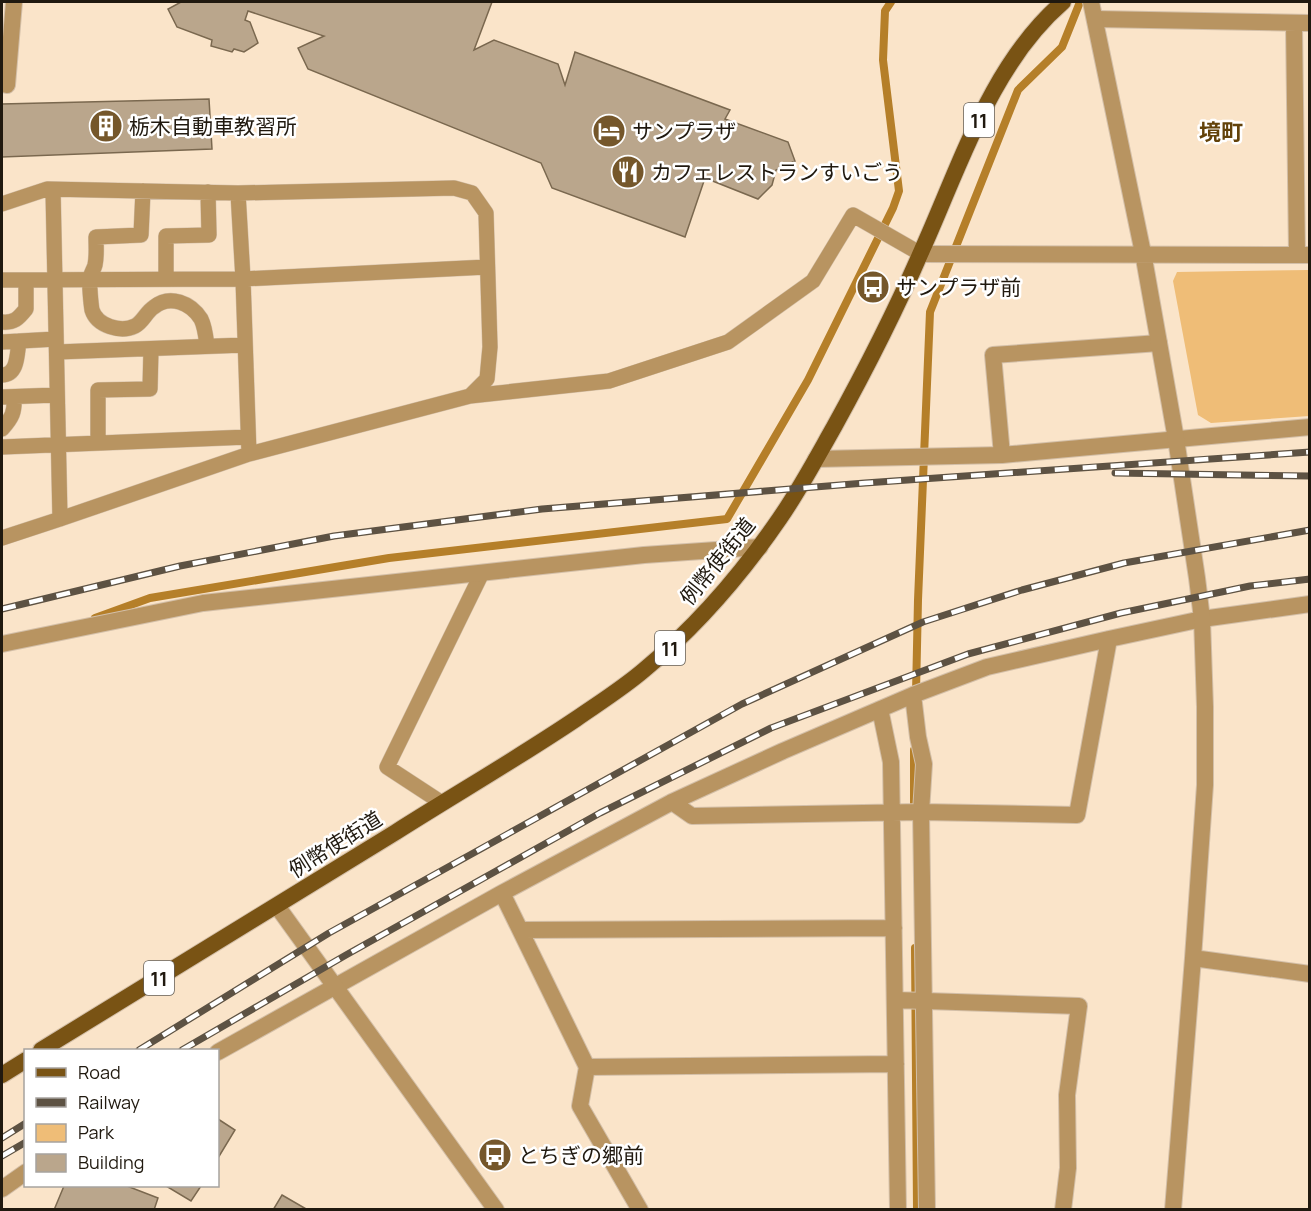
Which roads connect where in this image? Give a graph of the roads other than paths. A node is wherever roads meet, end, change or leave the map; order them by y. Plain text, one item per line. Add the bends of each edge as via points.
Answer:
1 (14, 2) edge
2 (1063, 2) edge
3 (1091, 2) edge
4 (1095, 19) junction
5 (1302, 24) edge
6 (2, 84) edge
7 (53, 190) junction
8 (143, 191) junction
9 (208, 192) junction
10 (238, 193) junction
11 (2, 204) edge
12 (921, 254) junction
13 (1143, 254) junction
14 (1303, 255) edge
15 (488, 267) junction
16 (90, 279) junction
17 (165, 279) junction
18 (243, 279) junction
19 (2, 280) edge
20 (26, 280) junction
21 (2, 322) edge
22 (19, 341) junction
23 (2, 342) edge
24 (1159, 343) junction
25 (245, 345) junction
26 (57, 346) junction
27 (207, 346) junction
28 (151, 349) junction
29 (2, 375) edge
30 (57, 395) junction
31 (470, 396) junction
32 (8, 397) edge
33 (1310, 427) edge
34 (2, 429) edge
35 (248, 437) junction
36 (1176, 439) junction
37 (98, 443) junction
38 (2, 447) edge
39 (249, 454) junction
40 (1002, 455) junction
41 (816, 459) junction
42 (60, 519) junction
43 (2, 538) edge
44 (760, 547) junction
45 (482, 573) junction
46 (1310, 604) edge
47 (1202, 619) junction
48 (1109, 639) junction
49 (2, 644) edge
50 (913, 695) junction
51 (880, 709) junction
52 (672, 802) junction
53 (442, 804) junction
54 (891, 812) junction
55 (921, 812) junction
56 (502, 892) junction
57 (277, 906) junction
58 (894, 928) junction
59 (521, 930) junction
60 (1194, 958) junction
61 (1310, 974) edge
62 (334, 987) junction
63 (895, 1000) junction
64 (924, 1001) junction
65 (43, 1049) edge
66 (219, 1051) edge
67 (24, 1061) edge
68 (896, 1064) junction
69 (587, 1067) junction
70 (2, 1075) edge
71 (24, 1173) edge
72 (2, 1189) edge
73 (496, 1209) edge
74 (640, 1209) edge
75 (898, 1209) edge
76 (927, 1209) edge
77 (1063, 1209) edge
78 (1173, 1209) edge

1 - 6 street via 7,85
2 - 12 main road, 例幣使街道 / 11 via 1033,31 989,99
3 - 4 street
4 - 5 street
4 - 13 street
5 - 14 street
7 - 8 lane
7 - 11 lane
7 - 26 lane
8 - 9 lane
8 - 16 lane via 141,235 96,237
9 - 10 lane
9 - 17 lane via 209,235 166,236
10 - 15 lane via 454,188 472,193 486,213
10 - 18 lane
12 - 13 street
12 - 31 lane via 853,215 813,281 728,342 609,381
12 - 41 main road, 例幣使街道 / 11 via 866,370
13 - 14 street
13 - 24 street
15 - 18 lane
15 - 31 lane via 487,379
16 - 17 lane
16 - 20 lane
16 - 27 lane via 93,312 104,325 129,329 161,302 180,302 201,320
17 - 18 lane
18 - 25 lane
19 - 20 lane
20 - 21 lane via 26,309 11,323
22 - 23 lane
22 - 26 lane
22 - 29 lane via 12,371
24 - 36 street
24 - 40 street via 993,355
25 - 27 lane
25 - 35 lane
26 - 28 lane
26 - 30 lane
27 - 28 lane
28 - 37 lane via 150,389 98,390
30 - 32 lane
30 - 42 lane
31 - 39 lane
32 - 34 lane via 15,409
33 - 36 street
35 - 37 lane
35 - 39 lane
36 - 40 street
36 - 47 street
37 - 38 lane
39 - 42 lane
40 - 41 street
41 - 44 main road, 例幣使街道 / 11
42 - 43 lane
44 - 45 street
44 - 53 main road, 例幣使街道 / 11 via 691,628 641,674
45 - 49 street via 203,603
45 - 53 lane via 387,767
46 - 47 street
47 - 48 street
47 - 60 street via 1206,784
48 - 50 street via 987,667
48 - 55 street via 1077,815
50 - 51 street
50 - 55 street via 924,764
51 - 52 street
51 - 54 street via 891,762
52 - 54 street via 692,816
52 - 56 street
53 - 57 main road, 例幣使街道 / 11
54 - 55 street
54 - 58 street
55 - 64 street
56 - 59 street
56 - 62 street
57 - 62 street
57 - 65 main road, 例幣使街道 / 11
58 - 59 street
58 - 63 street
59 - 69 street
60 - 61 street
60 - 78 street
62 - 66 street
62 - 73 street
63 - 64 street
63 - 68 street
64 - 76 street
64 - 77 street via 1079,1006 1067,1095 1068,1168
67 - 70 main road
68 - 69 street
68 - 75 street
69 - 74 street via 580,1106
71 - 72 street

